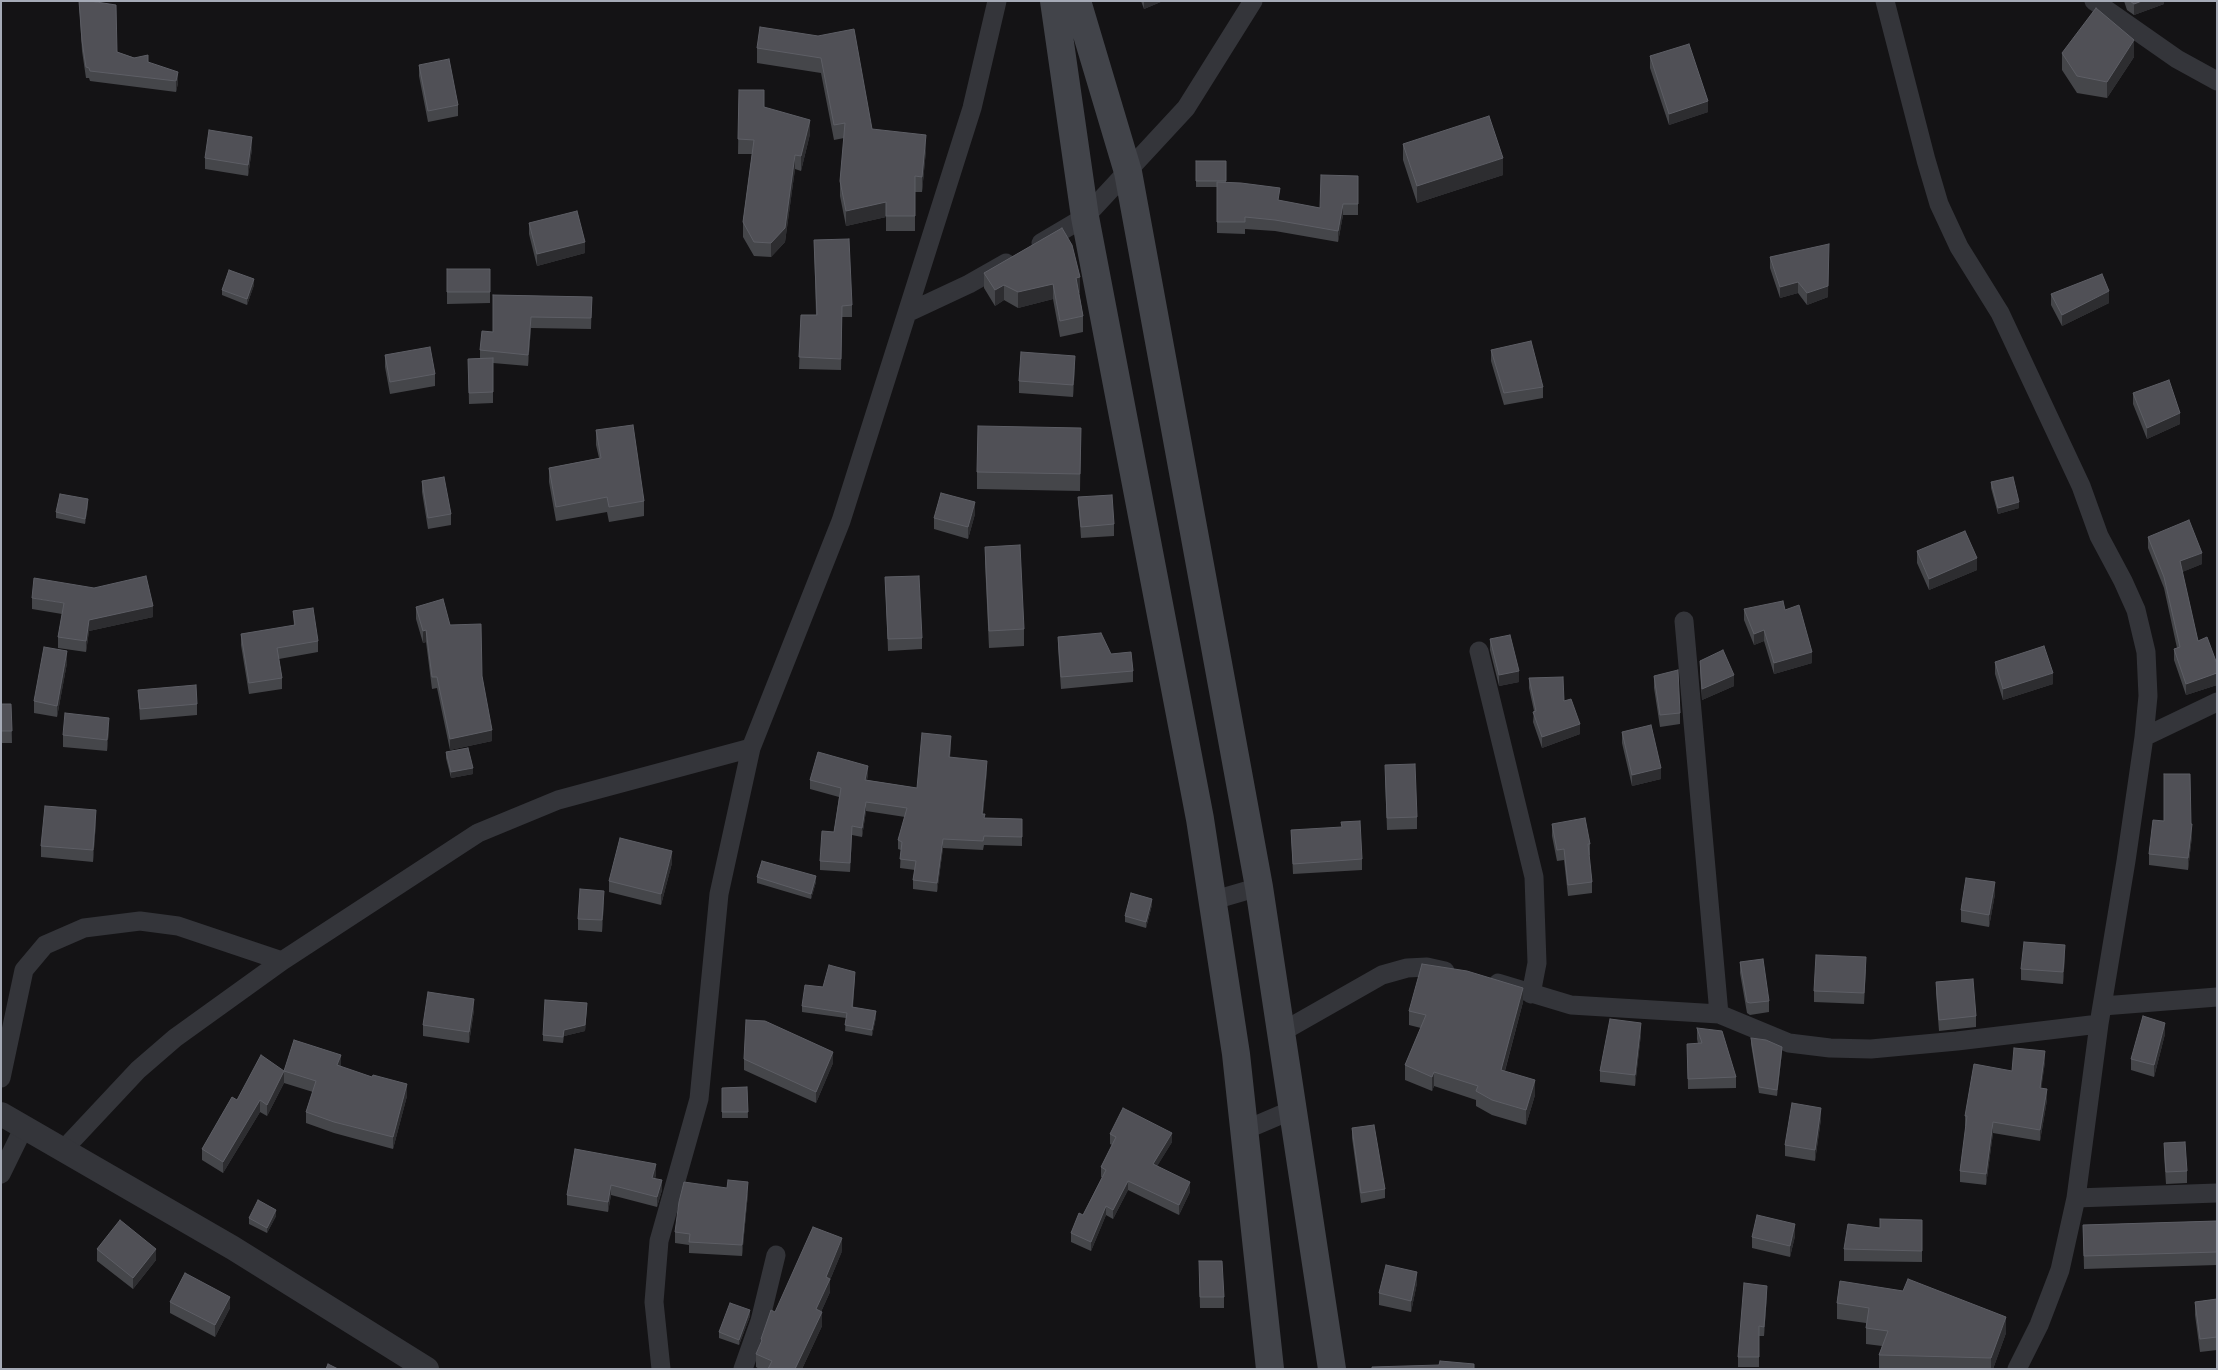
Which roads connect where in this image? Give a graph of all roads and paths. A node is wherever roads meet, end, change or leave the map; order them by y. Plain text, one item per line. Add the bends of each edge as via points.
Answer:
1 (997, 1) edge
2 (1054, 1) edge
3 (1077, 1) edge
4 (1253, 1) edge
5 (1885, 1) edge
6 (2094, 1) edge
7 (2217, 81) edge
8 (1128, 172) junction
9 (1085, 217) junction
10 (906, 313) junction
11 (1684, 621) dead end
12 (1480, 651) dead end
13 (2217, 702) edge
14 (2144, 737) junction
15 (751, 748) junction
16 (1259, 887) junction
17 (1211, 901) junction
18 (282, 960) junction
19 (1531, 994) junction
20 (2217, 997) edge
21 (2103, 1006) junction
22 (1719, 1014) junction
23 (2099, 1024) junction
24 (1280, 1033) junction
25 (1, 1078) edge
26 (1292, 1110) junction
27 (1, 1114) edge
28 (24, 1127) junction
29 (1246, 1130) junction
30 (63, 1150) junction
31 (1, 1174) edge
32 (2217, 1193) edge
33 (2076, 1198) junction
34 (776, 1255) dead end
35 (427, 1369) edge
36 (661, 1369) edge
37 (743, 1369) edge
38 (1270, 1369) edge
39 (1332, 1369) edge
40 (2017, 1369) edge

1 - 10 street via 972,108
2 - 9 main road
3 - 8 main road
4 - 8 street via 1186,108
5 - 14 street via 1939,204 1959,247 2000,313 2080,486 2099,536 2136,610 2146,652 2148,696
6 - 7 street via 2176,59
8 - 9 street
8 - 16 main road
9 - 10 street via 969,284
9 - 17 main road via 1200,819
10 - 15 street via 841,521
11 - 22 street
12 - 19 street via 1534,877 1537,963
13 - 14 street
14 - 21 street
15 - 18 street via 558,800 478,833
15 - 36 street via 719,894 699,1099 660,1240 654,1302
16 - 17 street
16 - 24 main road
17 - 29 main road
18 - 25 street via 178,926 140,920 84,928 44,945 24,970
18 - 30 street via 175,1038 138,1070
19 - 22 street via 1571,1004
19 - 24 street via 1470,976 1427,967 1407,968 1382,975
20 - 21 street
21 - 23 street
22 - 23 street via 1789,1043 1830,1048 1871,1049
23 - 33 street
24 - 26 main road
26 - 29 street
26 - 39 main road
27 - 28 street
28 - 30 street
28 - 31 street
29 - 38 main road
30 - 35 street via 233,1248
32 - 33 street
33 - 40 street via 2060,1270 2039,1325
34 - 37 street via 760,1321

